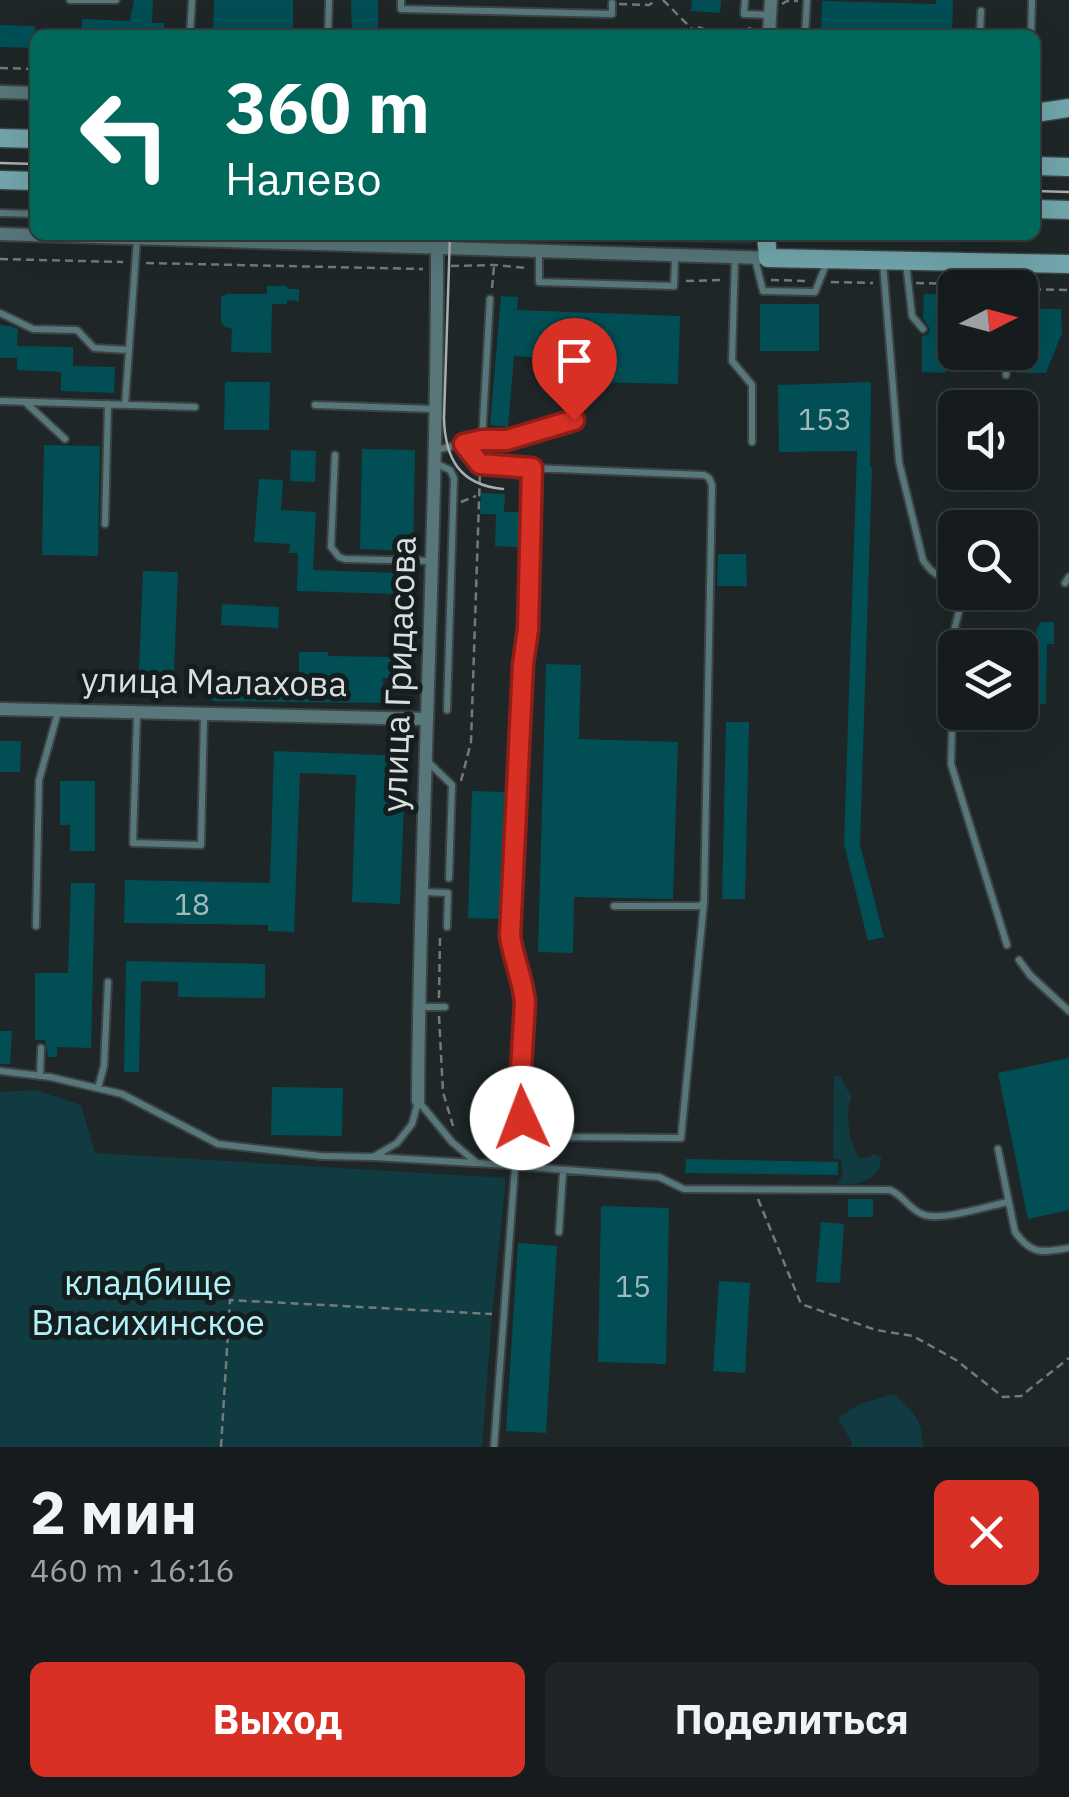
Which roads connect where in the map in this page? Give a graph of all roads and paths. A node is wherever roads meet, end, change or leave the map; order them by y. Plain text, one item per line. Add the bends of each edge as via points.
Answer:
1 (70, 0) edge
2 (116, 0) edge
3 (192, 0) edge
4 (329, 0) edge
5 (401, 0) edge
6 (656, 0) edge
7 (663, 0) edge
8 (745, 0) edge
9 (803, 0) edge
10 (1032, 0) edge
11 (612, 3) joint
12 (775, 6) edge
13 (981, 12) dead end
14 (692, 29) joint
15 (190, 30) edge
16 (328, 30) edge
17 (705, 30) edge
18 (805, 30) edge
19 (980, 30) edge
20 (1031, 30) edge
21 (0, 68) edge
22 (30, 68) edge
23 (0, 92) edge
24 (30, 93) edge
25 (1069, 108) edge
26 (1040, 113) edge
27 (0, 138) edge
28 (30, 139) edge
29 (1040, 166) edge
30 (1069, 167) edge
31 (0, 180) edge
32 (30, 181) edge
33 (1040, 209) edge
34 (1069, 210) edge
35 (0, 213) edge
36 (30, 214) edge
37 (0, 234) edge
38 (30, 235) edge
39 (137, 240) edge
40 (287, 240) edge
41 (765, 240) edge
42 (437, 242) edge
43 (464, 242) edge
44 (539, 252) junction
45 (675, 256) junction
46 (736, 257) junction
47 (762, 258) junction
48 (0, 259) edge
49 (827, 260) junction
50 (137, 262) junction
51 (883, 262) junction
52 (906, 262) junction
53 (969, 263) junction
54 (1008, 263) junction
55 (494, 264) junction
56 (1069, 264) edge
57 (539, 269) junction
58 (437, 270) junction
59 (967, 270) edge
60 (1007, 270) edge
61 (734, 280) junction
62 (761, 280) junction
63 (674, 281) junction
64 (819, 281) junction
65 (884, 283) junction
66 (908, 284) junction
67 (938, 285) edge
68 (1038, 289) edge
69 (1069, 290) edge
70 (490, 300) joint
71 (0, 312) edge
72 (922, 329) dead end
73 (129, 350) junction
74 (1006, 370) edge
75 (1006, 375) dead end
76 (0, 401) edge
77 (24, 402) junction
78 (108, 404) junction
79 (125, 405) junction
80 (315, 405) dead end
81 (195, 407) dead end
82 (435, 408) junction
83 (574, 420) dead end
84 (64, 438) dead end
85 (482, 440) junction
86 (752, 442) dead end
87 (464, 444) junction
88 (334, 455) dead end
89 (434, 456) junction
90 (480, 464) junction
91 (532, 468) junction
92 (105, 524) dead end
93 (432, 539) junction
94 (452, 540) junction
95 (431, 561) junction
96 (938, 577) edge
97 (430, 592) junction
98 (450, 593) junction
99 (959, 610) edge
100 (0, 709) edge
101 (58, 710) junction
102 (448, 710) dead end
103 (137, 712) junction
104 (204, 714) junction
105 (427, 719) junction
106 (426, 760) junction
107 (452, 796) junction
108 (449, 878) dead end
109 (422, 892) junction
110 (704, 902) junction
111 (614, 906) dead end
112 (36, 926) dead end
113 (447, 928) joint
114 (1007, 946) dead end
115 (1018, 960) dead end
116 (108, 982) dead end
117 (419, 1007) junction
118 (442, 1007) junction
119 (1069, 1011) edge
120 (41, 1048) dead end
121 (0, 1071) edge
122 (40, 1077) junction
123 (98, 1088) junction
124 (418, 1101) junction
125 (454, 1130) dead end
126 (998, 1148) dead end
127 (373, 1156) junction
128 (476, 1163) junction
129 (515, 1167) junction
130 (563, 1170) junction
131 (754, 1190) junction
132 (1008, 1202) junction
133 (559, 1232) dead end
134 (1069, 1248) edge
135 (492, 1314) dead end
136 (1069, 1358) edge
137 (222, 1447) edge
138 (494, 1447) edge

1 - 2 lane
3 - 15 lane
4 - 16 lane
5 - 11 lane via 401,9 612,14
6 - 11 path
7 - 14 path
8 - 12 lane via 744,14
9 - 12 path
9 - 18 lane
10 - 20 lane
13 - 19 lane
14 - 17 path
21 - 22 path
23 - 24 street
25 - 26 main road
27 - 28 main road
29 - 30 main road
31 - 32 main road
33 - 34 main road
35 - 36 lane
37 - 38 street
39 - 50 lane
40 - 42 street
41 - 47 main road
42 - 43 street
42 - 58 street, улица Гридасова
43 - 44 street
44 - 45 street
44 - 57 lane
45 - 46 street
45 - 63 lane
46 - 47 street
46 - 61 lane
47 - 49 main road
47 - 62 lane
48 - 50 path
49 - 51 main road
49 - 64 lane
50 - 58 path
50 - 73 lane
51 - 52 main road
51 - 65 lane
52 - 53 main road
52 - 66 lane
53 - 54 main road
53 - 59 lane
54 - 56 main road
54 - 60 lane
55 - 57 path
55 - 58 path
55 - 70 path
57 - 63 lane via 539,282
58 - 82 street, улица Гридасова
61 - 63 path
61 - 86 lane via 732,361 752,385
62 - 64 path
62 - 64 lane via 764,291 815,292
64 - 65 path
65 - 96 lane via 901,470 923,560
66 - 67 path
66 - 72 lane via 912,316
68 - 69 path
70 - 85 lane
71 - 73 lane via 33,329 77,330 94,348
73 - 79 lane
74 - 75 lane
76 - 77 lane
77 - 78 lane
77 - 84 lane
78 - 79 lane
78 - 92 lane
79 - 81 lane
80 - 82 lane
82 - 89 street, улица Гридасова
83 - 85 lane via 507,440
85 - 87 lane
87 - 89 lane
87 - 90 lane
88 - 95 lane via 334,553 345,559
89 - 93 street, улица Гридасова
89 - 94 lane via 454,478
90 - 91 lane
90 - 107 path via 471,742
91 - 110 lane via 710,478
91 - 110 lane via 510,936 524,985 522,1118 561,1137 681,1138
93 - 94 lane
93 - 95 street, улица Гридасова
94 - 98 lane
95 - 97 street, улица Гридасова
97 - 98 lane
97 - 105 street, улица Гридасова
98 - 102 lane
99 - 114 lane via 951,764
100 - 101 street, улица Малахова
101 - 103 street, улица Малахова
101 - 112 lane via 40,780
103 - 104 street, улица Малахова
103 - 104 lane via 133,842 201,844
104 - 105 street, улица Малахова
105 - 106 street, улица Гридасова
106 - 107 lane via 452,785
106 - 109 street, улица Гридасова
107 - 108 lane
109 - 113 lane via 448,893
109 - 117 street, улица Гридасова
110 - 111 lane
113 - 118 path via 440,934
115 - 119 lane
116 - 123 lane
117 - 118 lane
117 - 124 street, улица Гридасова
118 - 125 path via 444,1092
120 - 122 lane
121 - 122 lane
122 - 123 lane
123 - 127 lane via 218,1144
124 - 127 lane, улица Гридасова via 397,1143
124 - 128 lane
126 - 132 lane
127 - 128 lane
128 - 129 lane
129 - 130 lane
129 - 138 lane
130 - 131 lane via 658,1177 684,1189
130 - 133 lane
131 - 132 lane via 890,1190 934,1217
131 - 136 path via 801,1304 913,1336 1003,1397 1020,1396
132 - 134 lane via 1024,1244 1038,1252
135 - 137 path via 230,1300

